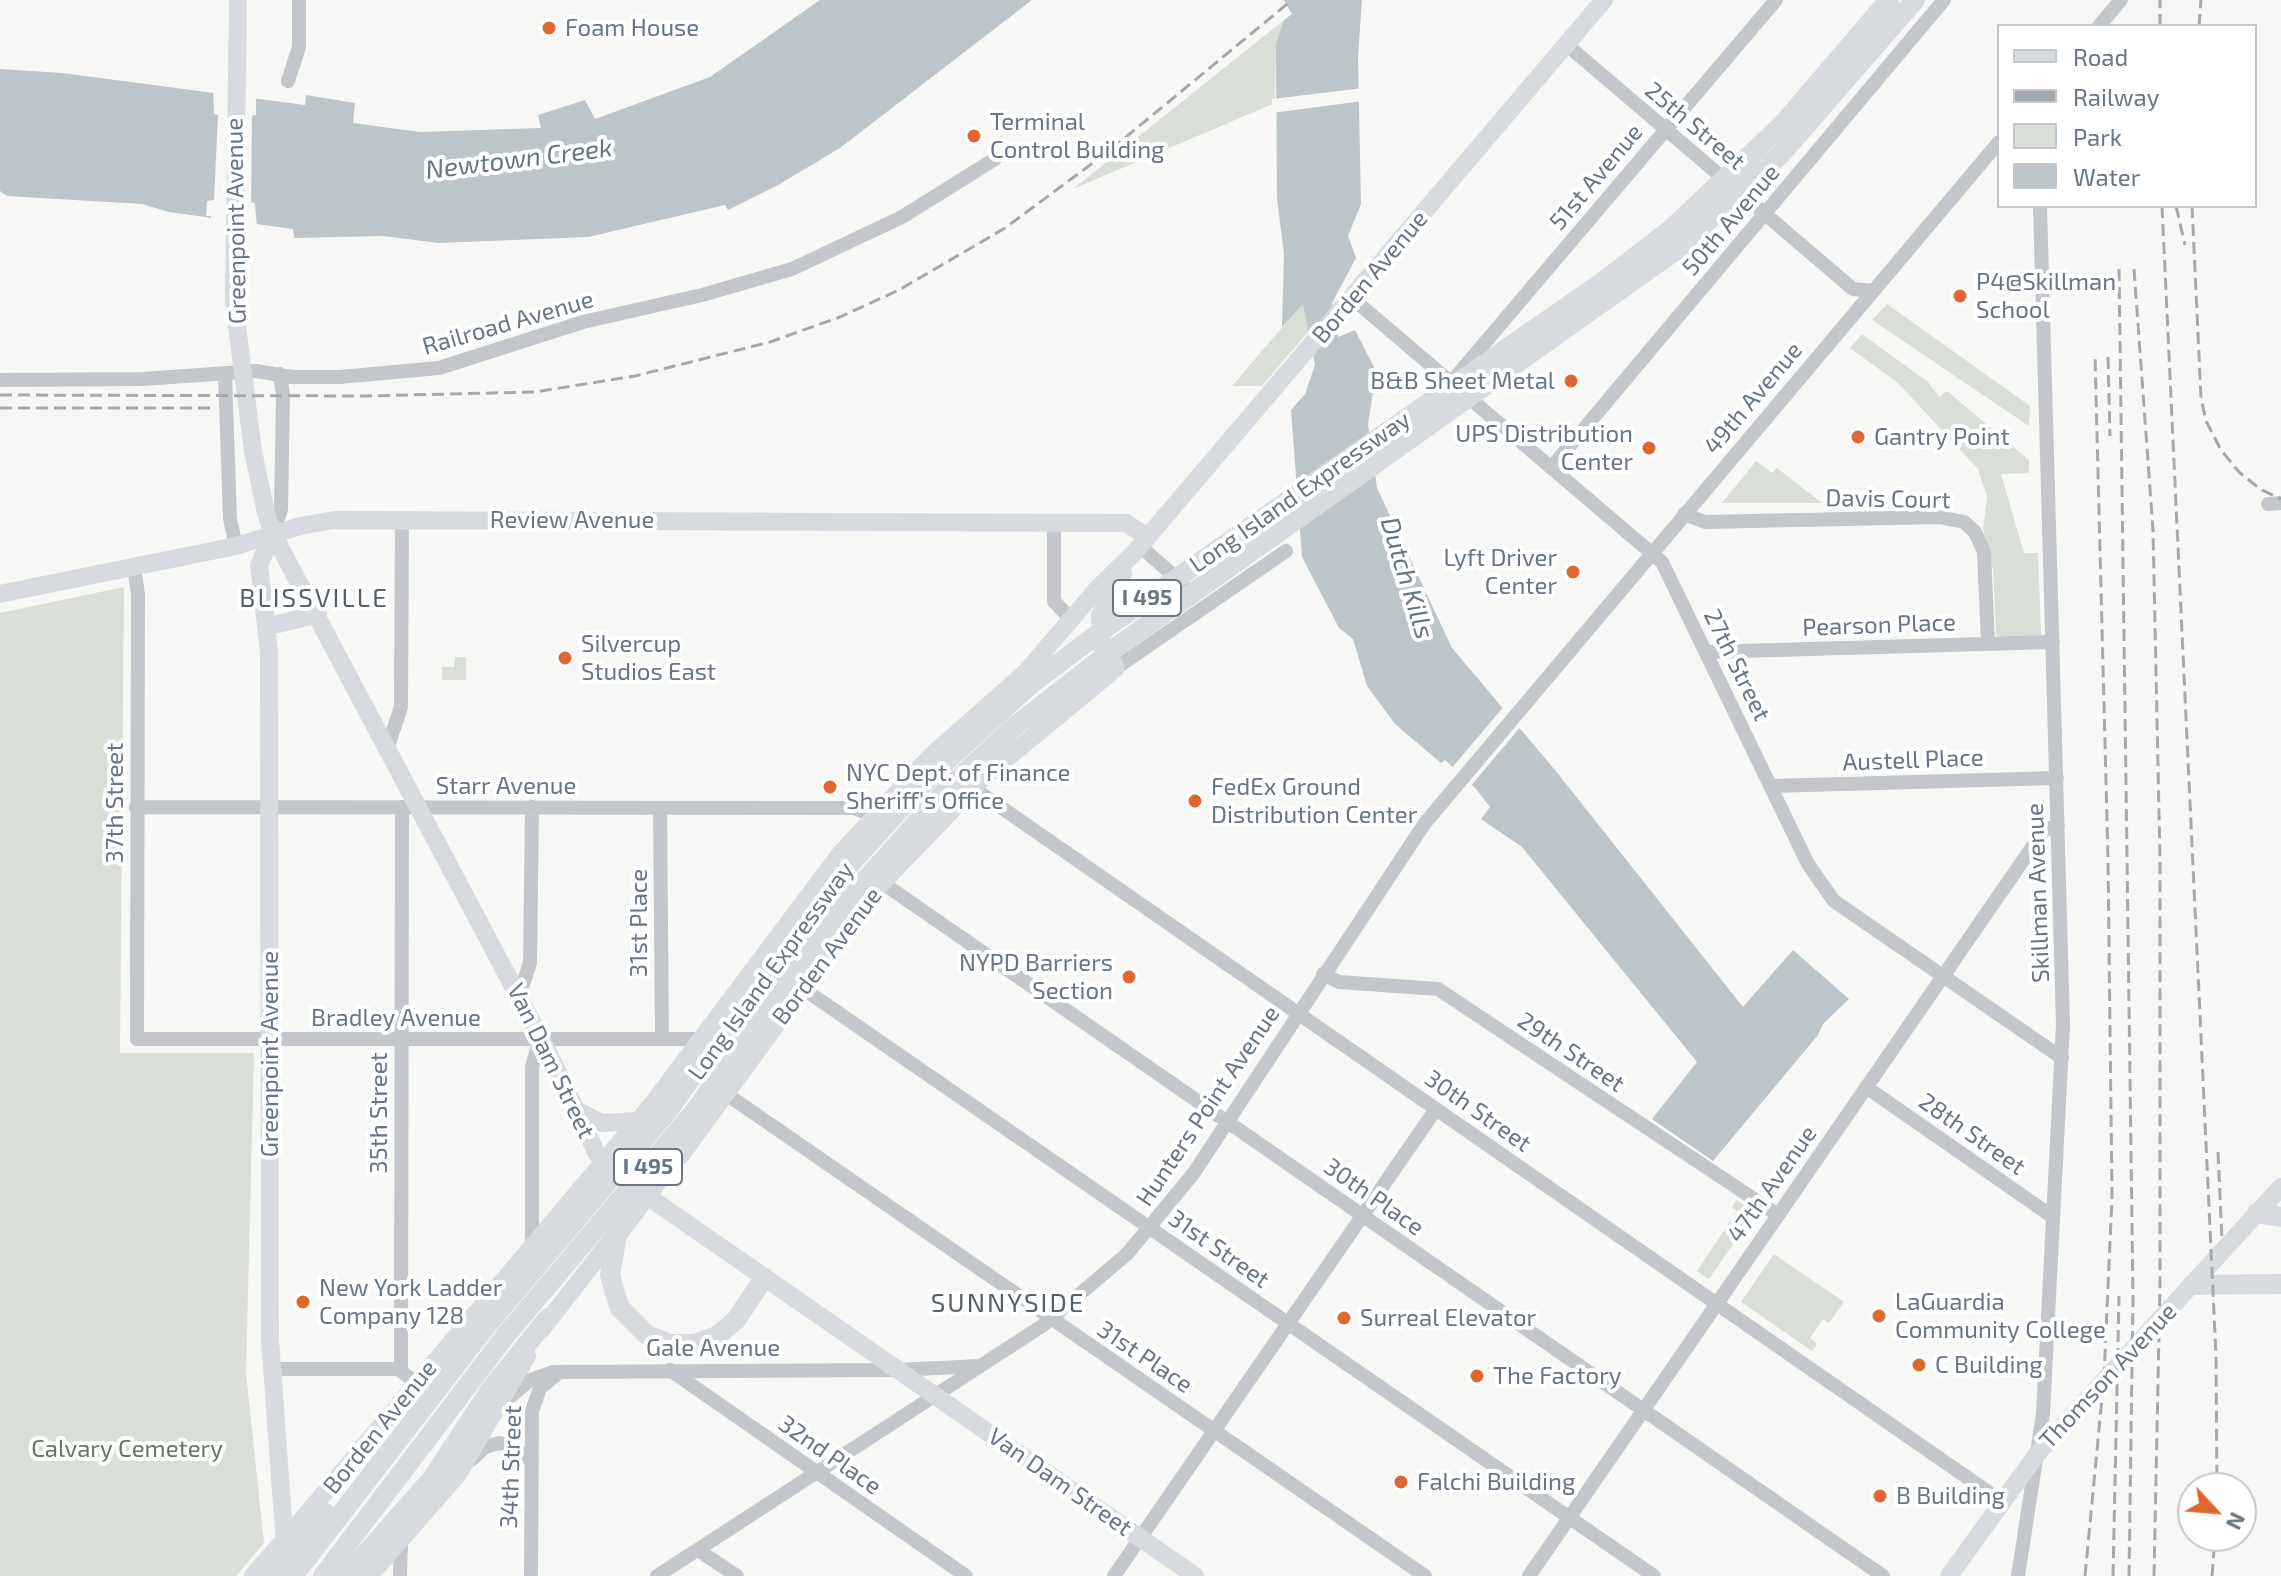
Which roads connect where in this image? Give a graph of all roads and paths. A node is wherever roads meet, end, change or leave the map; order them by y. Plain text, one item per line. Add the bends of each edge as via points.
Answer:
1 (238, 0) edge
2 (299, 0) edge
3 (1604, 0) edge
4 (1776, 0) edge
5 (1889, 0) edge
6 (1915, 0) edge
7 (1944, 0) edge
8 (2121, 0) edge
9 (2101, 24) edge
10 (1567, 45) junction
11 (288, 81) dead end
12 (1665, 130) junction
13 (1997, 144) edge
14 (995, 159) dead end
15 (2040, 208) edge
16 (1764, 214) junction
17 (1873, 291) junction
18 (1353, 299) junction
19 (280, 374) junction
20 (225, 375) junction
21 (0, 380) edge
22 (1451, 383) junction
23 (1551, 468) junction
24 (1684, 514) junction
25 (402, 519) junction
26 (1054, 522) junction
27 (273, 534) junction
28 (236, 546) junction
29 (1141, 546) junction
30 (1286, 551) dead end
31 (1652, 552) junction
32 (134, 567) junction
33 (0, 594) edge
34 (1208, 603) junction
35 (318, 614) junction
36 (1071, 620) junction
37 (266, 627) junction
38 (2053, 642) junction
39 (1988, 644) junction
40 (1105, 652) junction
41 (1706, 652) junction
42 (1037, 660) junction
43 (1116, 668) junction
44 (388, 746) junction
45 (931, 756) junction
46 (2057, 778) junction
47 (1454, 786) joint
48 (1771, 786) junction
49 (972, 788) junction
50 (136, 807) junction
51 (270, 807) junction
52 (532, 807) junction
53 (412, 808) junction
54 (660, 808) junction
55 (874, 816) junction
56 (2058, 826) junction
57 (841, 853) junction
58 (882, 882) junction
59 (759, 959) junction
60 (1323, 974) junction
61 (1941, 978) junction
62 (800, 988) junction
63 (519, 997) junction
64 (764, 1011) junction
65 (1298, 1013) junction
66 (540, 1038) junction
67 (662, 1038) junction
68 (137, 1039) joint
69 (702, 1039) junction
70 (269, 1040) junction
71 (401, 1040) junction
72 (2062, 1058) junction
73 (683, 1064) junction
74 (1866, 1087) junction
75 (726, 1094) junction
76 (574, 1109) junction
77 (1436, 1109) junction
78 (637, 1121) junction
79 (1228, 1121) junction
80 (603, 1161) junction
81 (2281, 1187) edge
82 (646, 1197) junction
83 (2257, 1213) junction
84 (1778, 1215) junction
85 (1362, 1216) junction
86 (2053, 1217) junction
87 (2281, 1217) edge
88 (1151, 1228) junction
89 (532, 1244) junction
90 (764, 1278) junction
91 (2281, 1284) edge
92 (2192, 1285) junction
93 (1717, 1302) junction
94 (514, 1309) junction
95 (548, 1318) junction
96 (1052, 1319) junction
97 (1288, 1323) junction
98 (981, 1365) junction
99 (271, 1369) junction
100 (401, 1370) junction
101 (669, 1370) junction
102 (898, 1370) junction
103 (561, 1372) junction
104 (418, 1384) junction
105 (936, 1396) junction
106 (1643, 1410) junction
107 (1215, 1431) junction
108 (400, 1436) junction
109 (476, 1441) junction
110 (2037, 1454) junction
111 (532, 1461) junction
112 (458, 1474) junction
113 (817, 1474) junction
114 (2001, 1501) junction
115 (1569, 1517) junction
116 (1140, 1538) junction
117 (401, 1542) junction
118 (285, 1548) junction
119 (698, 1550) junction
120 (254, 1576) edge
121 (272, 1576) edge
122 (287, 1576) edge
123 (293, 1576) edge
124 (323, 1576) edge
125 (346, 1576) edge
126 (369, 1576) edge
127 (400, 1576) edge
128 (531, 1576) edge
129 (657, 1576) edge
130 (737, 1576) edge
131 (966, 1576) edge
132 (1114, 1576) edge
133 (1195, 1576) edge
134 (1425, 1576) edge
135 (1529, 1576) edge
136 (1654, 1576) edge
137 (1883, 1576) edge
138 (1949, 1576) edge
139 (2018, 1576) edge

1 - 27 main road, Greenpoint Avenue via 233,283 253,451
2 - 11 street via 298,55
3 - 10 main road, Borden Avenue
4 - 12 street, 51st Avenue
5 - 94 highway, Long Island Expressway / I 495 via 1764,143 1653,244 1099,633 955,752 822,895 670,1108
6 - 64 highway, Long Island Expressway / I 495 via 1782,153 1676,250 1111,651 1014,727 877,862
7 - 16 street, 50th Avenue
8 - 9 street
10 - 12 street, 25th Street
10 - 18 main road, Borden Avenue
12 - 16 street, 25th Street
12 - 22 street, 51st Avenue
13 - 17 street, 49th Avenue
14 - 19 street, Railroad Avenue via 850,244 760,279 583,322 439,368 340,377
15 - 38 street, Skillman Avenue
16 - 17 street, 25th Street via 1853,289
16 - 23 street, 50th Avenue
17 - 24 street, 49th Avenue
18 - 22 street, 27th Street
18 - 29 main road, Borden Avenue
19 - 20 street, Railroad Avenue
19 - 27 street, Greenpoint Avenue via 281,509
20 - 21 street, Railroad Avenue
20 - 28 street via 230,519
22 - 23 street, 27th Street
23 - 31 street, 27th Street
24 - 31 street, 49th Avenue
24 - 39 street, Davis Court via 1705,522 1939,517 1964,522 1984,552
25 - 26 main road, Review Avenue
25 - 27 main road, Review Avenue via 334,520
25 - 44 street via 401,707
26 - 29 main road, Review Avenue via 1129,523
26 - 36 street via 1054,601
27 - 28 main road, Review Avenue
27 - 35 main road, Van Dam Street
27 - 37 main road, Greenpoint Avenue via 259,565
28 - 32 main road, Review Avenue
29 - 34 street, Review Avenue
29 - 36 main road, Borden Avenue
29 - 40 main road, Borden Avenue via 1101,611
30 - 34 street, Borden Avenue
31 - 41 street, 27th Street via 1664,564
31 - 47 street, 49th Avenue
32 - 33 main road, Review Avenue
32 - 50 street, 37th Street
34 - 43 street, Borden Avenue
35 - 37 main road
35 - 44 main road, Van Dam Street
36 - 40 main road
36 - 42 main road, Borden Avenue
37 - 51 main road, Greenpoint Avenue
38 - 39 street, Pearson Place
38 - 46 street, Skillman Avenue
39 - 41 street, Pearson Place
40 - 42 main road via 1074,639
40 - 43 main road, Borden Avenue
41 - 48 street, 27th Street
42 - 45 main road, Borden Avenue
43 - 49 main road, Borden Avenue
44 - 53 main road, Van Dam Street
45 - 49 street, 30th Street
45 - 55 main road, Borden Avenue
46 - 48 street, Austell Place
46 - 56 street, Skillman Avenue
47 - 60 street, Hunters Point Avenue via 1396,862
48 - 61 street, 27th Street via 1812,871 1834,901
49 - 58 main road, Borden Avenue
49 - 65 street, 30th Street
50 - 51 street, Starr Avenue
50 - 68 street, 37th Street
51 - 53 street, Starr Avenue
51 - 70 main road, Greenpoint Avenue
52 - 53 street, Starr Avenue
52 - 54 street, Starr Avenue
52 - 63 street via 530,963
53 - 63 main road, Van Dam Street
53 - 71 street, 35th Street
54 - 55 street, Starr Avenue via 854,808
54 - 67 street, 31st Place
55 - 57 main road, Borden Avenue
56 - 61 street, 47th Avenue via 2044,830
56 - 72 street, Skillman Avenue
57 - 58 street, 30th Place
57 - 59 main road, Borden Avenue
58 - 62 main road, Borden Avenue
58 - 79 street, 30th Place
59 - 62 street, 31st Street
59 - 69 main road, Borden Avenue
60 - 65 street, Hunters Point Avenue
60 - 84 street, 29th Street via 1339,982 1438,989
61 - 72 street, 27th Street
61 - 74 street, 47th Avenue
62 - 75 main road, Borden Avenue
62 - 88 street, 31st Street
63 - 66 main road, Van Dam Street
64 - 90 highway via 709,1113 620,1229 610,1281 619,1307 635,1326 663,1342 687,1345 709,1340 731,1325
64 - 94 highway, Long Island Expressway / I 495 via 694,1112
65 - 77 street, 30th Street
65 - 79 street, Hunters Point Avenue
66 - 67 street, Bradley Avenue
66 - 71 street, Bradley Avenue
66 - 76 main road, Van Dam Street
66 - 89 street via 532,1067
67 - 69 street, Bradley Avenue
68 - 70 street, Bradley Avenue
69 - 73 main road, Borden Avenue
70 - 71 street, Bradley Avenue
70 - 99 main road, Greenpoint Avenue
71 - 100 street, 35th Street
72 - 86 street, Skillman Avenue
73 - 75 street, 31st Place
73 - 78 main road, Borden Avenue
74 - 84 street, 47th Avenue
74 - 86 street, 28th Street
75 - 82 main road, Borden Avenue
75 - 96 street, 31st Place
76 - 78 main road via 602,1123
76 - 80 main road, Van Dam Street
77 - 85 street
77 - 93 street, 30th Street
78 - 80 main road, Borden Avenue
79 - 85 street, 30th Place
79 - 88 street, Hunters Point Avenue
80 - 82 main road, Van Dam Street
80 - 89 main road, Borden Avenue
81 - 83 main road, Thomson Avenue
82 - 90 main road, Van Dam Street
82 - 95 main road, Borden Avenue
83 - 87 highway
83 - 92 main road, Thomson Avenue
84 - 93 street, 47th Avenue
85 - 97 street
85 - 106 street, 30th Place
86 - 110 street, Skillman Avenue
88 - 96 street, Hunters Point Avenue via 1102,1279
88 - 97 street, 31st Street
89 - 104 main road, Borden Avenue
90 - 102 main road, Van Dam Street
91 - 92 highway
92 - 110 main road, Thomson Avenue
93 - 106 street, 47th Avenue
93 - 114 street, 30th Street
94 - 108 highway, Long Island Expressway / I 495
94 - 124 highway, Long Island Expressway / I 495
95 - 109 main road, Borden Avenue
95 - 125 highway via 491,1389 431,1480
96 - 98 street, Hunters Point Avenue
96 - 107 street, 31st Place
97 - 107 street
97 - 115 street, 31st Street
98 - 102 street, Gale Avenue
98 - 105 street, Hunters Point Avenue
99 - 100 street
99 - 118 main road, Greenpoint Avenue
100 - 104 street
101 - 102 street, Gale Avenue
101 - 103 street, Gale Avenue
101 - 113 street, 32nd Place
102 - 105 main road, Van Dam Street
103 - 109 street, Gale Avenue via 523,1384
103 - 111 street, 34th Street via 543,1384 534,1399
104 - 118 main road, Borden Avenue
105 - 113 street, Hunters Point Avenue
105 - 116 main road, Van Dam Street
106 - 115 street, 47th Avenue
106 - 137 street, 30th Place
107 - 116 street
107 - 134 street, 31st Place
108 - 121 highway
108 - 123 highway, Long Island Expressway / I 495
109 - 112 main road
110 - 114 main road, Thomson Avenue
110 - 139 street, Skillman Avenue
111 - 112 street via 513,1447 494,1443
111 - 128 street, 34th Street
112 - 117 main road
113 - 119 street, Hunters Point Avenue
113 - 131 street, 32nd Place
114 - 138 main road, Thomson Avenue
115 - 135 street, 47th Avenue
115 - 136 street, 31st Street
116 - 132 street
116 - 133 main road, Van Dam Street
117 - 126 main road
117 - 127 street
118 - 120 highway
118 - 122 main road, Greenpoint Avenue
119 - 129 street, Hunters Point Avenue
119 - 130 street

